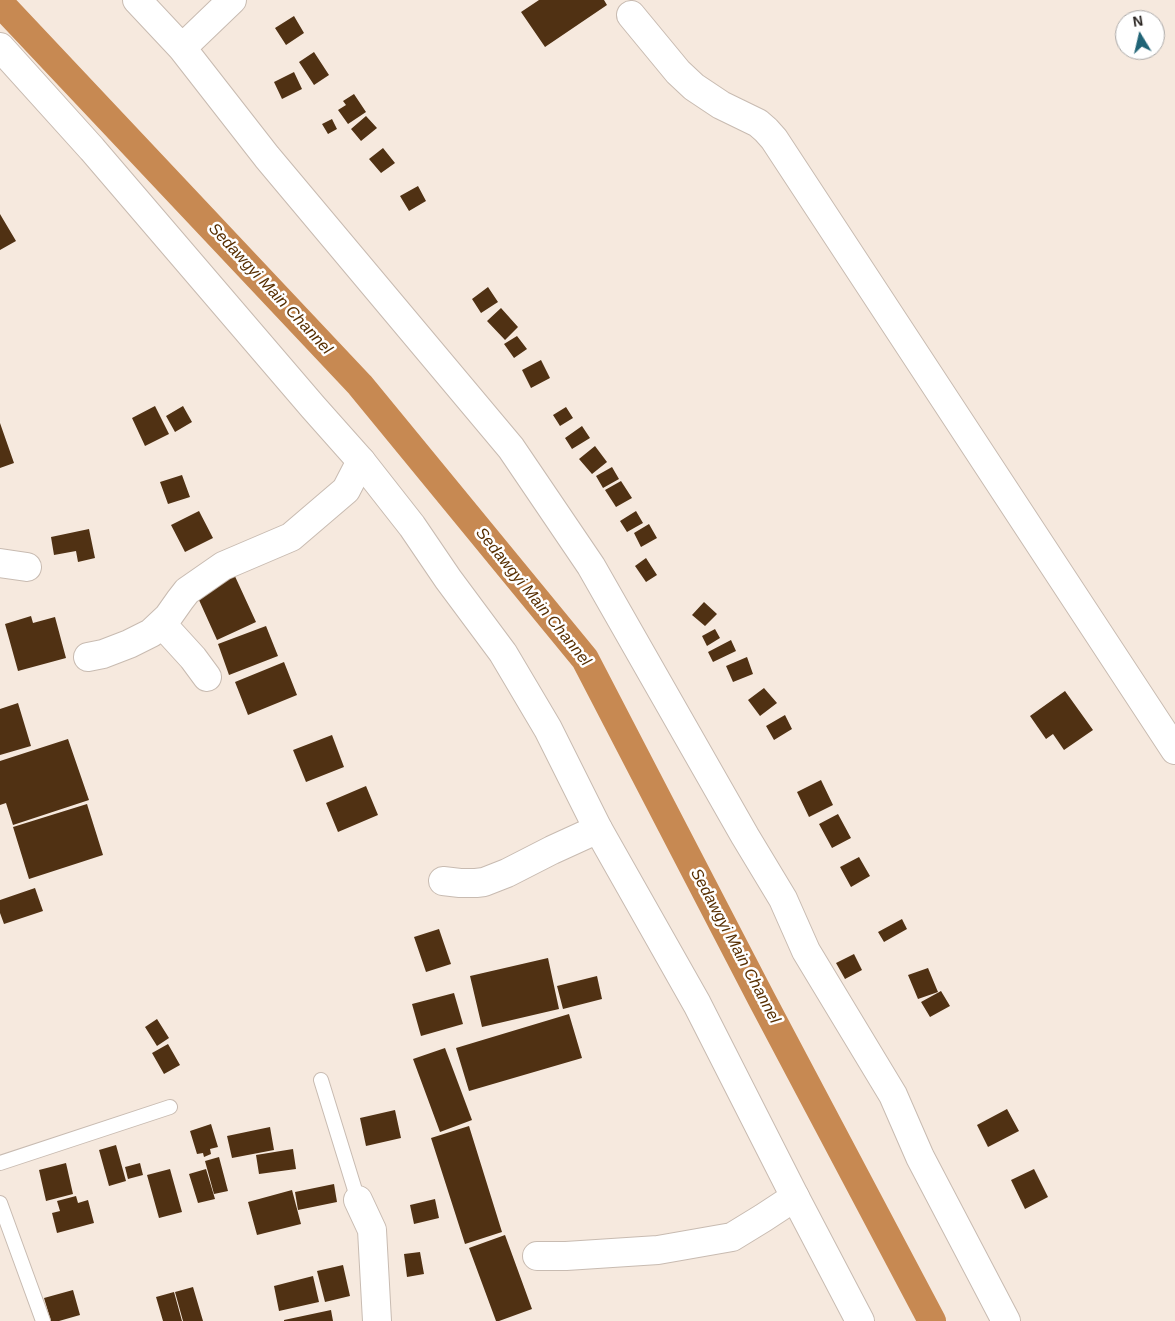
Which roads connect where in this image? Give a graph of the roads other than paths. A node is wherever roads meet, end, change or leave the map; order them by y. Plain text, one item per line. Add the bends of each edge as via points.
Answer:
1 (137, 0) edge
2 (232, 0) edge
3 (631, 14) dead end
4 (0, 47) edge
5 (182, 48) junction
6 (361, 461) junction
7 (0, 563) edge
8 (27, 567) dead end
9 (162, 624) junction
10 (88, 657) dead end
11 (207, 677) dead end
12 (1175, 750) edge
13 (598, 829) junction
14 (443, 881) dead end
15 (321, 1080) dead end
16 (170, 1107) dead end
17 (0, 1163) edge
18 (795, 1197) junction
19 (358, 1200) joint
20 (0, 1204) edge
21 (537, 1256) dead end
22 (43, 1321) edge
23 (377, 1321) edge
24 (860, 1321) edge
25 (1006, 1321) edge

1 - 5 street
2 - 5 street
3 - 12 street via 694,87 758,124 774,139
4 - 6 street
5 - 25 street via 267,157 511,448 591,566 783,899 806,951 893,1095 920,1157
6 - 9 street via 346,490 301,529 282,542 223,566 187,591
6 - 13 street via 412,526 502,653 548,728
7 - 8 street
9 - 10 street via 129,644
9 - 11 street
13 - 14 street via 484,882
13 - 18 street via 697,1004
15 - 19 lane
16 - 17 lane
18 - 21 street via 732,1237 658,1250
18 - 24 street
19 - 23 street via 372,1230
20 - 22 lane

